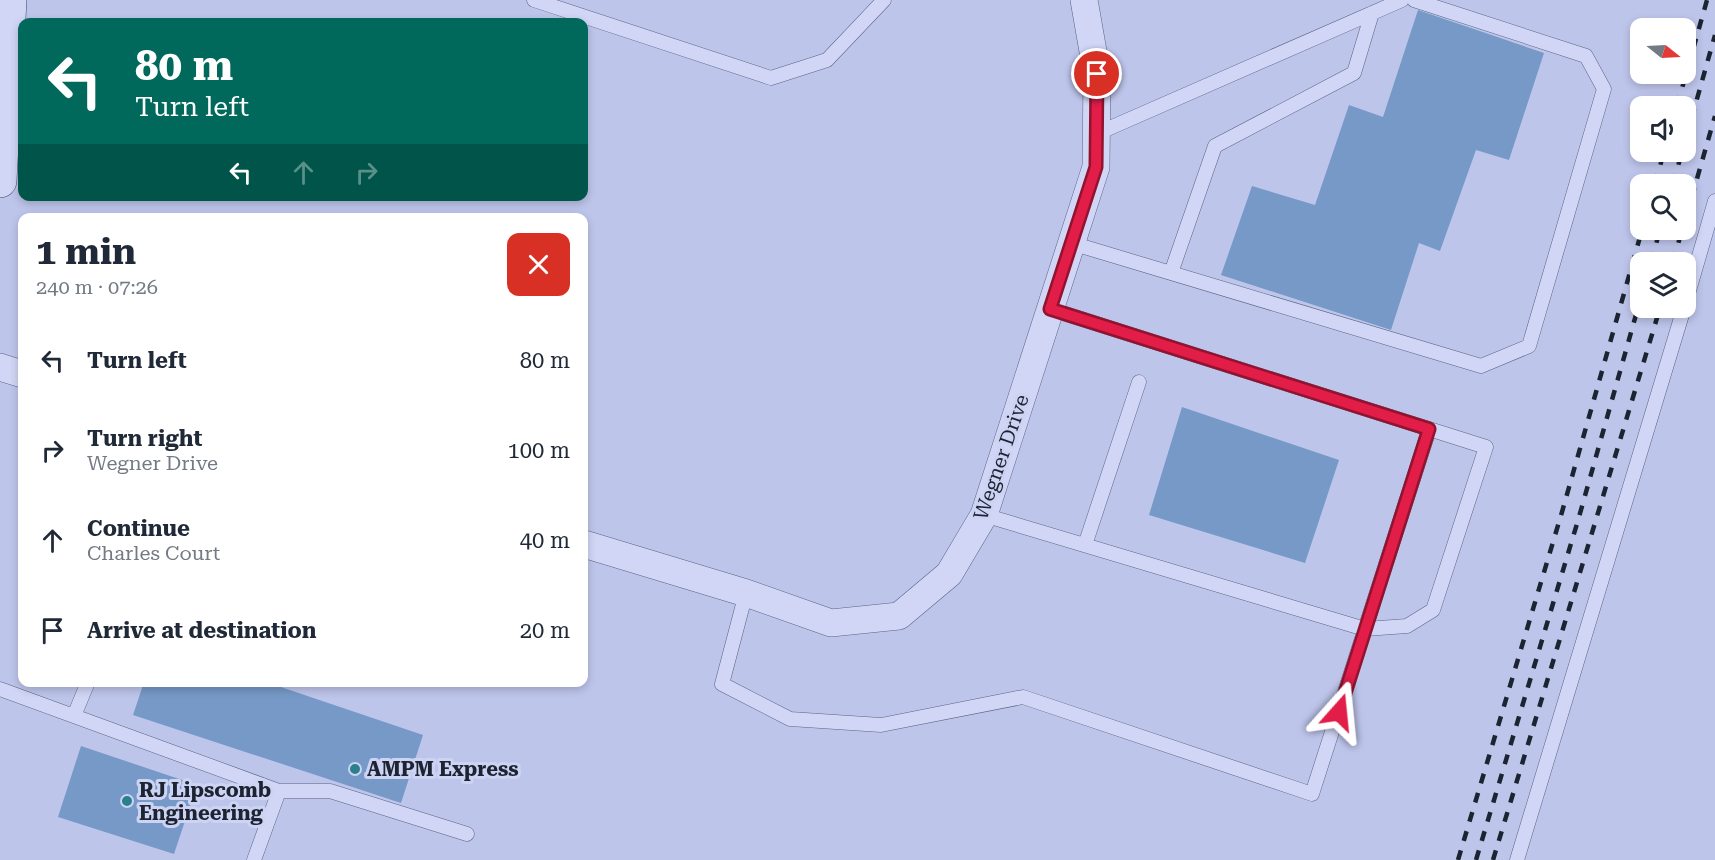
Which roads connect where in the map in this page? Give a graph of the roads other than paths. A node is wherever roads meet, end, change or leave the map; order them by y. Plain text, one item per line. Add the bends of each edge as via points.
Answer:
1 (10, 0) edge
2 (534, 0) edge
3 (884, 0) edge
4 (1084, 0) edge
5 (1402, 0) edge
6 (1414, 0) edge
7 (1372, 14) junction
8 (1096, 134) junction
9 (0, 181) edge
10 (1715, 201) edge
11 (1071, 243) junction
12 (1696, 267) edge
13 (1171, 273) junction
14 (1050, 309) junction
15 (1681, 318) edge
16 (0, 367) edge
17 (18, 373) edge
18 (1139, 382) dead end
19 (1429, 429) junction
20 (984, 515) junction
21 (588, 545) edge
22 (1085, 545) junction
23 (746, 593) junction
24 (1365, 629) junction
25 (86, 687) edge
26 (0, 689) edge
27 (74, 716) junction
28 (279, 791) junction
29 (467, 834) dead end
30 (254, 860) edge
31 (1517, 860) edge

1 - 9 main road
2 - 3 lane via 771,78 827,60
4 - 8 street, Wegner Drive via 1097,74
5 - 7 lane
6 - 13 lane via 1586,56 1604,89 1529,346 1481,366
7 - 8 lane
7 - 13 lane via 1354,73 1215,146
8 - 11 street, Wegner Drive via 1096,167
10 - 12 lane
11 - 13 lane
11 - 14 street, Wegner Drive
14 - 19 lane
14 - 20 street, Wegner Drive
15 - 31 lane
16 - 17 street
18 - 22 lane
19 - 24 lane
19 - 24 lane via 1486,447 1433,610 1407,626
20 - 22 lane
20 - 23 street, Wegner Drive via 950,574 899,616 831,623
21 - 23 street, Wegner Drive
22 - 24 lane
23 - 24 lane via 722,684 790,719 881,725 1023,698 1312,794
25 - 27 lane
26 - 27 lane
27 - 28 lane
28 - 29 lane via 330,791
28 - 30 lane

